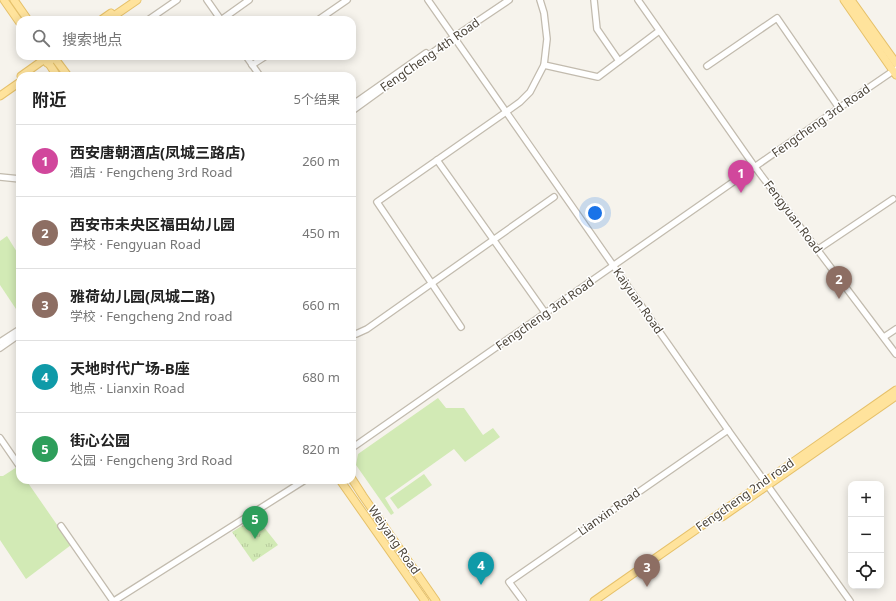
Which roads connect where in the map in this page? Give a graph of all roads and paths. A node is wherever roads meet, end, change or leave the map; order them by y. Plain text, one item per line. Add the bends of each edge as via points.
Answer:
1 (4, 0) edge
2 (14, 0) edge
3 (129, 0) edge
4 (137, 0) edge
5 (177, 0) edge
6 (206, 0) edge
7 (249, 0) edge
8 (428, 0) edge
9 (502, 0) edge
10 (508, 0) edge
11 (540, 0) edge
12 (594, 0) edge
13 (638, 0) edge
14 (844, 0) edge
15 (851, 0) edge
16 (342, 1) edge
17 (25, 16) edge
18 (107, 16) edge
19 (114, 16) edge
20 (154, 16) edge
21 (218, 16) edge
22 (227, 16) edge
23 (323, 16) edge
24 (16, 17) edge
25 (659, 31) junction
26 (453, 36) junction
27 (47, 60) edge
28 (48, 60) edge
29 (51, 60) edge
30 (52, 60) edge
31 (249, 60) edge
32 (260, 60) edge
33 (619, 61) junction
34 (896, 64) edge
35 (252, 65) junction
36 (544, 65) junction
37 (707, 66) dead end
38 (27, 72) edge
39 (33, 72) edge
40 (55, 72) edge
41 (64, 72) edge
42 (257, 72) edge
43 (895, 72) edge
44 (16, 79) edge
45 (16, 85) edge
46 (0, 90) edge
47 (0, 96) edge
48 (356, 102) edge
49 (356, 108) edge
50 (839, 108) junction
51 (506, 112) junction
52 (437, 160) junction
53 (755, 167) junction
54 (0, 177) edge
55 (16, 179) edge
56 (554, 197) dead end
57 (893, 199) dead end
58 (494, 240) junction
59 (817, 250) junction
60 (614, 266) junction
61 (432, 283) junction
62 (546, 314) junction
63 (461, 326) dead end
64 (896, 329) edge
65 (16, 332) edge
66 (356, 334) edge
67 (16, 337) edge
68 (884, 337) junction
69 (0, 342) edge
70 (0, 348) edge
71 (896, 354) edge
72 (896, 390) edge
73 (896, 396) edge
74 (728, 430) junction
75 (0, 438) edge
76 (356, 445) edge
77 (16, 461) edge
78 (766, 483) junction
79 (299, 484) edge
80 (343, 484) edge
81 (355, 484) edge
82 (61, 526) dead end
83 (113, 601) edge
84 (425, 601) edge
85 (436, 601) edge
86 (523, 601) edge
87 (594, 601) edge
88 (602, 601) edge
89 (850, 601) edge

1 - 24 main road
2 - 17 main road
3 - 18 main road
4 - 19 main road
5 - 20 street
6 - 21 street
7 - 22 street
8 - 26 street, Kaiyuan Road
9 - 26 street, FengCheng 4th Road
10 - 26 street, FengCheng 4th Road
11 - 36 street via 547,39
12 - 33 street via 597,29
13 - 25 street, Fengyuan Road
14 - 43 main road
15 - 34 main road
16 - 23 street
25 - 33 street
25 - 53 street, Fengyuan Road
26 - 48 street, FengCheng 4th Road
26 - 49 street, FengCheng 4th Road
26 - 51 street, Kaiyuan Road
27 - 38 main road
28 - 39 main road
29 - 40 main road
30 - 41 main road
31 - 35 street
32 - 35 street
33 - 36 street via 598,77
35 - 42 street
36 - 51 street via 530,92
37 - 50 street via 778,18
43 - 50 street, Fengcheng 3rd Road
44 - 46 main road
45 - 47 main road
50 - 53 street, Fengcheng 3rd Road
51 - 52 street
51 - 60 street, Kaiyuan Road
52 - 58 street
52 - 61 street via 377,202
53 - 59 street, Fengyuan Road
53 - 60 street, Fengcheng 3rd Road
54 - 55 street
56 - 58 street
57 - 59 street
58 - 61 street
58 - 62 street
59 - 68 street, Fengyuan Road
60 - 62 street, Fengcheng 3rd Road
60 - 74 street, Kaiyuan Road
61 - 63 street
61 - 66 street
62 - 76 street, Fengcheng 3rd Road
64 - 68 street
65 - 69 street
67 - 70 street
68 - 71 street, Fengyuan Road
72 - 78 main road, Fengcheng 2nd road
73 - 78 main road, Fengcheng 2nd road
74 - 78 street, Kaiyuan Road
74 - 86 street, Lianxin Road via 509,582
75 - 77 street
78 - 87 main road, Fengcheng 2nd road
78 - 88 main road, Fengcheng 2nd road
78 - 89 street, Kaiyuan Road
79 - 83 street
80 - 84 main road, Weiyang Road
81 - 85 main road, Weiyang Road
82 - 83 street

